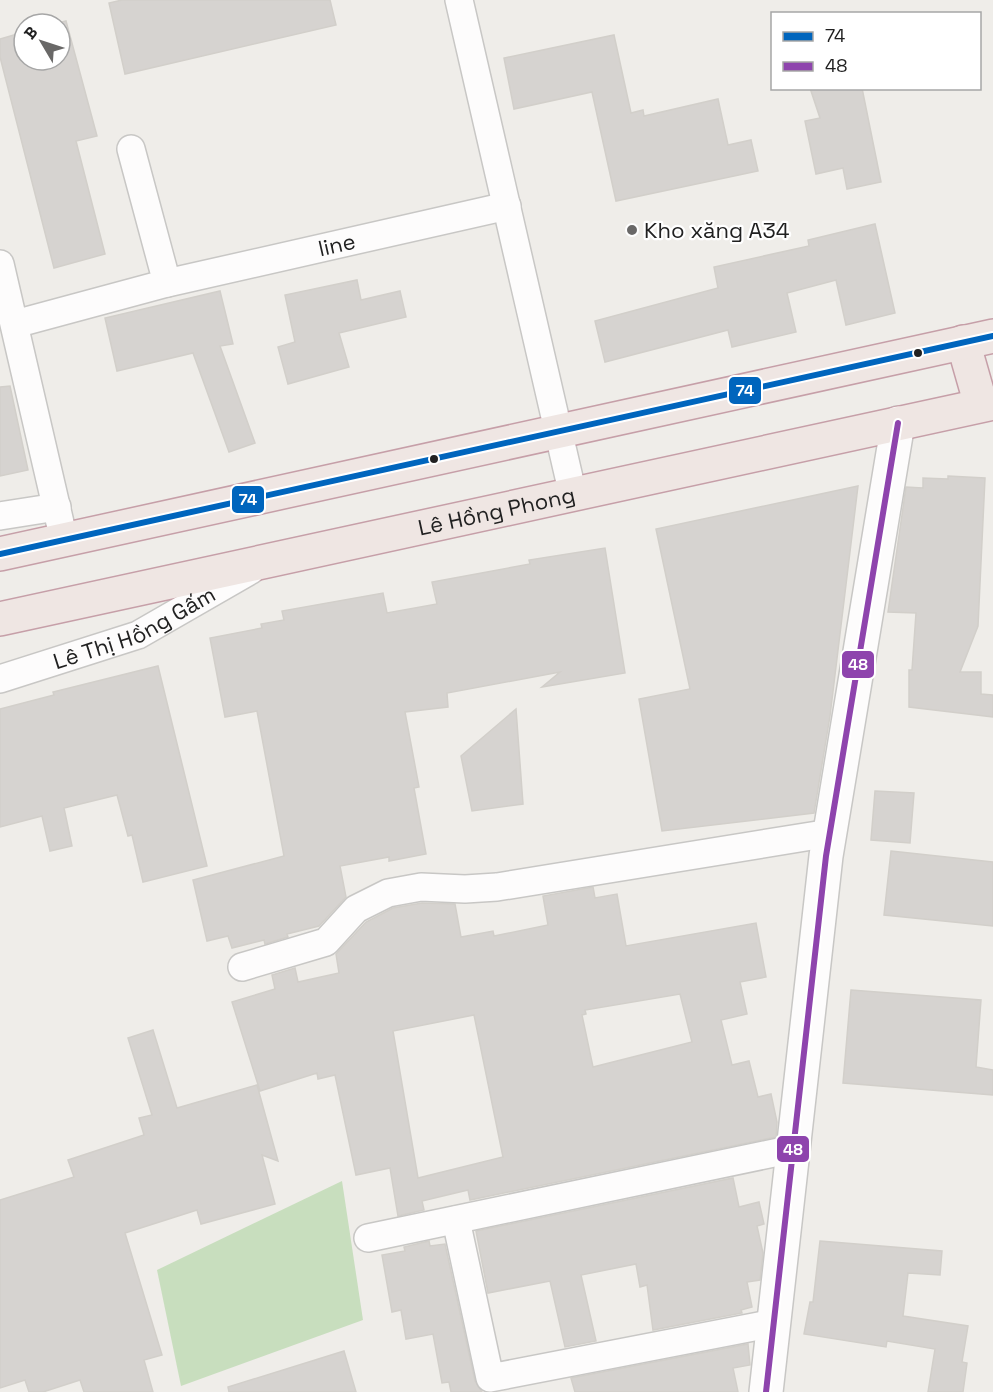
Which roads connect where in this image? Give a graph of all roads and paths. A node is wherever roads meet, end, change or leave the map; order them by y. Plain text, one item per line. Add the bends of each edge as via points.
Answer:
1 (459, 0) edge
2 (131, 149) dead end
3 (507, 206) junction
4 (0, 264) edge
5 (167, 283) junction
6 (15, 324) junction
7 (978, 339) edge
8 (987, 404) edge
9 (898, 423) junction
10 (557, 431) junction
11 (573, 495) junction
12 (57, 507) junction
13 (0, 516) edge
14 (64, 540) junction
15 (0, 554) edge
16 (263, 564) junction
17 (5, 618) edge
18 (0, 679) edge
19 (830, 833) junction
20 (242, 967) dead end
21 (793, 1149) junction
22 (456, 1220) junction
23 (368, 1238) dead end
24 (774, 1323) junction
25 (766, 1392) edge

1 - 3 street
2 - 5 street
3 - 5 street, line
3 - 10 street
4 - 6 street
5 - 6 street, line
6 - 12 street
7 - 8 highway
7 - 10 highway
8 - 9 highway, Lê Hồng Phong
9 - 11 highway, Lê Hồng Phong
9 - 19 street
10 - 11 street
10 - 14 highway
11 - 16 highway, Lê Hồng Phong
12 - 13 street
12 - 14 street
14 - 15 highway
16 - 17 highway, Lê Hồng Phong
16 - 18 street, Lê Thị Hồng Gấm via 138,635
19 - 20 street via 497,887 421,886 388,892 356,909 326,942
19 - 21 street
21 - 22 street
21 - 24 street
22 - 23 street
22 - 24 street via 490,1378
24 - 25 street

